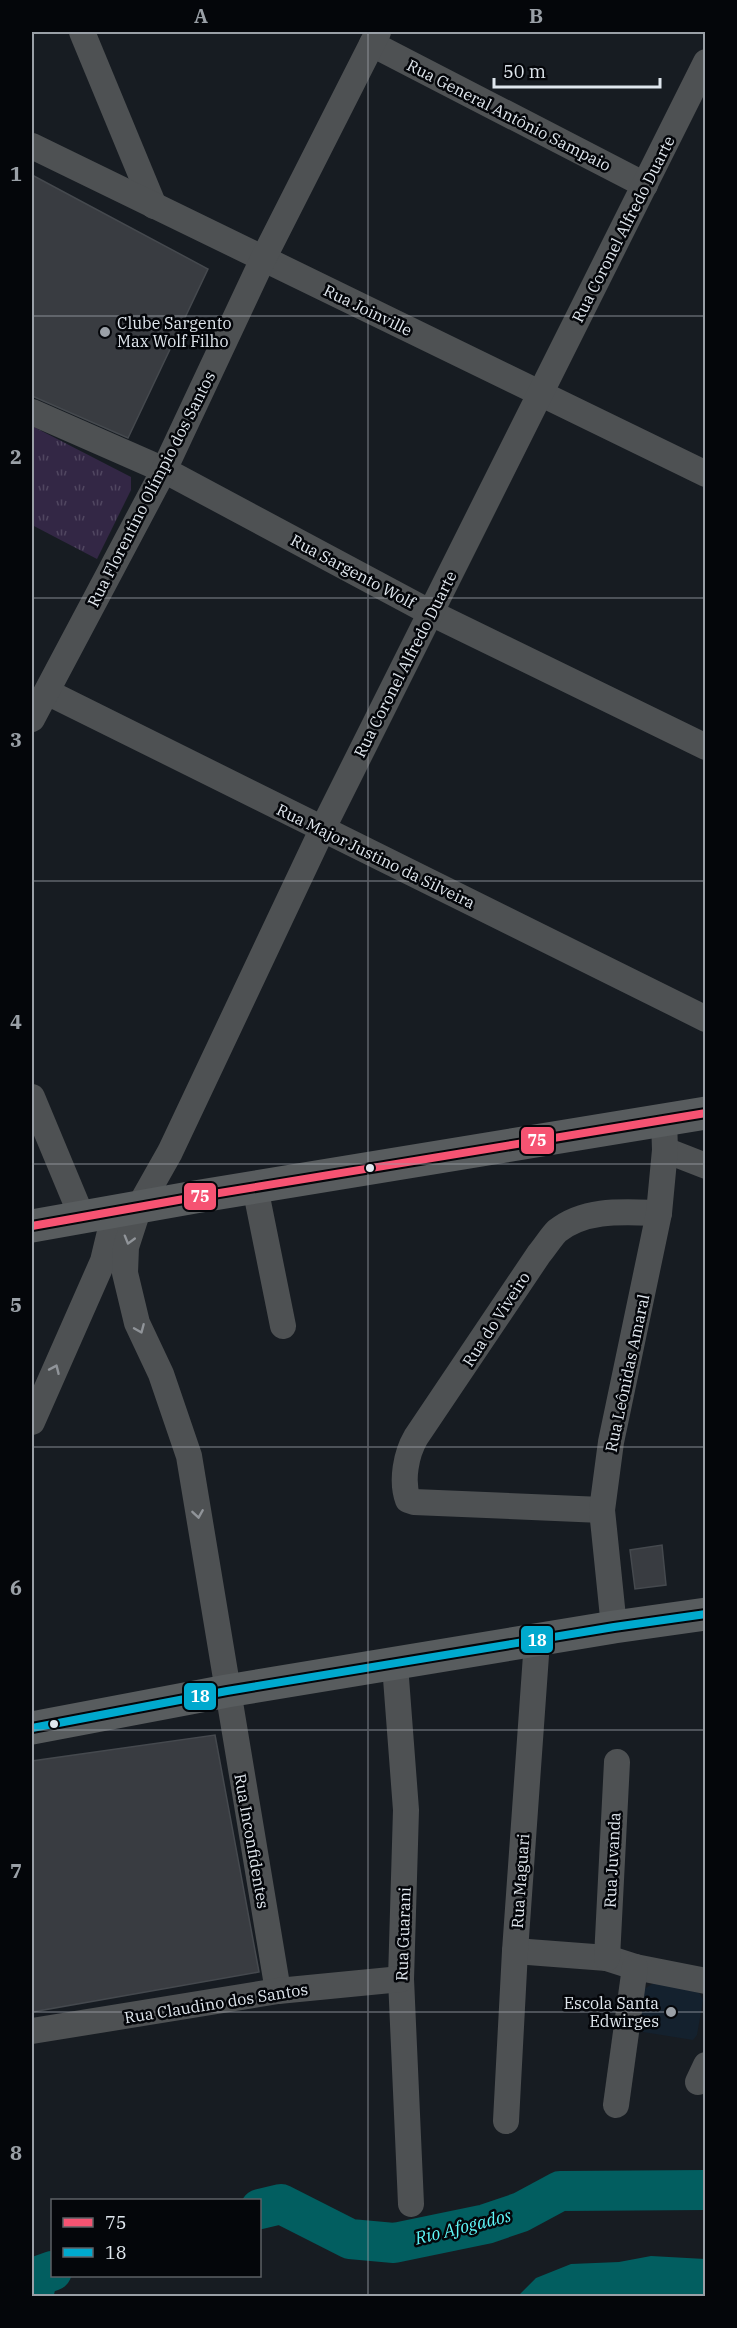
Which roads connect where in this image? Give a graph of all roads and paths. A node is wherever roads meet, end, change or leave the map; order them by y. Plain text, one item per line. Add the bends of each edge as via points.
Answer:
1 (82, 32) edge
2 (375, 38) edge
3 (705, 62) edge
4 (32, 146) edge
5 (645, 185) junction
6 (154, 206) junction
7 (263, 259) junction
8 (540, 394) junction
9 (32, 412) edge
10 (164, 470) junction
11 (705, 474) edge
12 (431, 613) junction
13 (47, 692) junction
14 (32, 719) edge
15 (705, 747) edge
16 (322, 830) junction
17 (705, 1019) edge
18 (32, 1097) edge
19 (705, 1113) edge
20 (664, 1135) junction
21 (705, 1166) edge
22 (255, 1187) junction
23 (127, 1209) junction
24 (659, 1213) junction
25 (82, 1217) junction
26 (32, 1226) edge
27 (125, 1273) joint
28 (283, 1326) dead end
29 (32, 1422) edge
30 (602, 1510) junction
31 (705, 1614) edge
32 (614, 1627) junction
33 (537, 1641) junction
34 (395, 1665) junction
35 (227, 1691) junction
36 (32, 1728) edge
37 (617, 1762) dead end
38 (515, 1951) junction
39 (608, 1958) junction
40 (635, 1967) junction
41 (401, 1979) junction
42 (705, 1980) edge
43 (278, 1991) junction
44 (32, 2031) edge
45 (616, 2105) dead end
46 (506, 2121) dead end
47 (411, 2204) dead end

1 - 6 street
2 - 5 street, Rua General Antônio Sampaio
2 - 7 street, Rua Florentino Olímpio dos Santos
3 - 5 street, Rua Coronel Alfredo Duarte
4 - 6 street, Rua Joinville
5 - 8 street, Rua Coronel Alfredo Duarte
6 - 7 street, Rua Joinville
7 - 8 street, Rua Joinville
7 - 10 street, Rua Florentino Olímpio dos Santos
8 - 11 street, Rua Joinville
8 - 12 street, Rua Coronel Alfredo Duarte
9 - 10 street, Rua Sargento Wolf
10 - 12 street, Rua Sargento Wolf
10 - 13 street, Rua Florentino Olímpio dos Santos
12 - 15 street, Rua Sargento Wolf
12 - 16 street, Rua Coronel Alfredo Duarte
13 - 14 street, Rua Florentino Olímpio dos Santos
13 - 16 street, Rua Major Justino da Silveira
16 - 17 street, Rua Major Justino da Silveira
16 - 23 street, Rua Coronel Alfredo Duarte via 170,1152
18 - 25 street
19 - 20 main road
20 - 21 street
20 - 22 main road
20 - 24 street, Rua Leônidas Amaral
22 - 23 main road
22 - 28 street
23 - 25 main road
23 -> 27 street, Rua Coronel Alfredo Duarte
29 -> 23 street
24 - 30 street, Rua Leônidas Amaral via 611,1442
24 - 30 street, Rua do Viveiro via 602,1212 557,1232 409,1450 406,1462 406,1494 414,1502
25 - 26 main road
27 -> 35 street, Rua Inconfidentes via 137,1323 161,1374 189,1456
30 - 32 street, Rua Leônidas Amaral
31 - 32 main road
32 - 33 main road
33 - 34 main road
33 - 38 street, Rua Maguari
34 - 35 main road
34 - 41 street, Rua Guarani via 406,1810
35 - 36 main road
35 - 43 street, Rua Inconfidentes
37 - 39 street, Rua Juvanda
38 - 39 street
38 - 46 street, Rua Maguari
39 - 40 street
40 - 42 street
40 - 45 street
41 - 43 street, Rua Claudino dos Santos
41 - 47 street, Rua Guarani
43 - 44 street, Rua Claudino dos Santos

